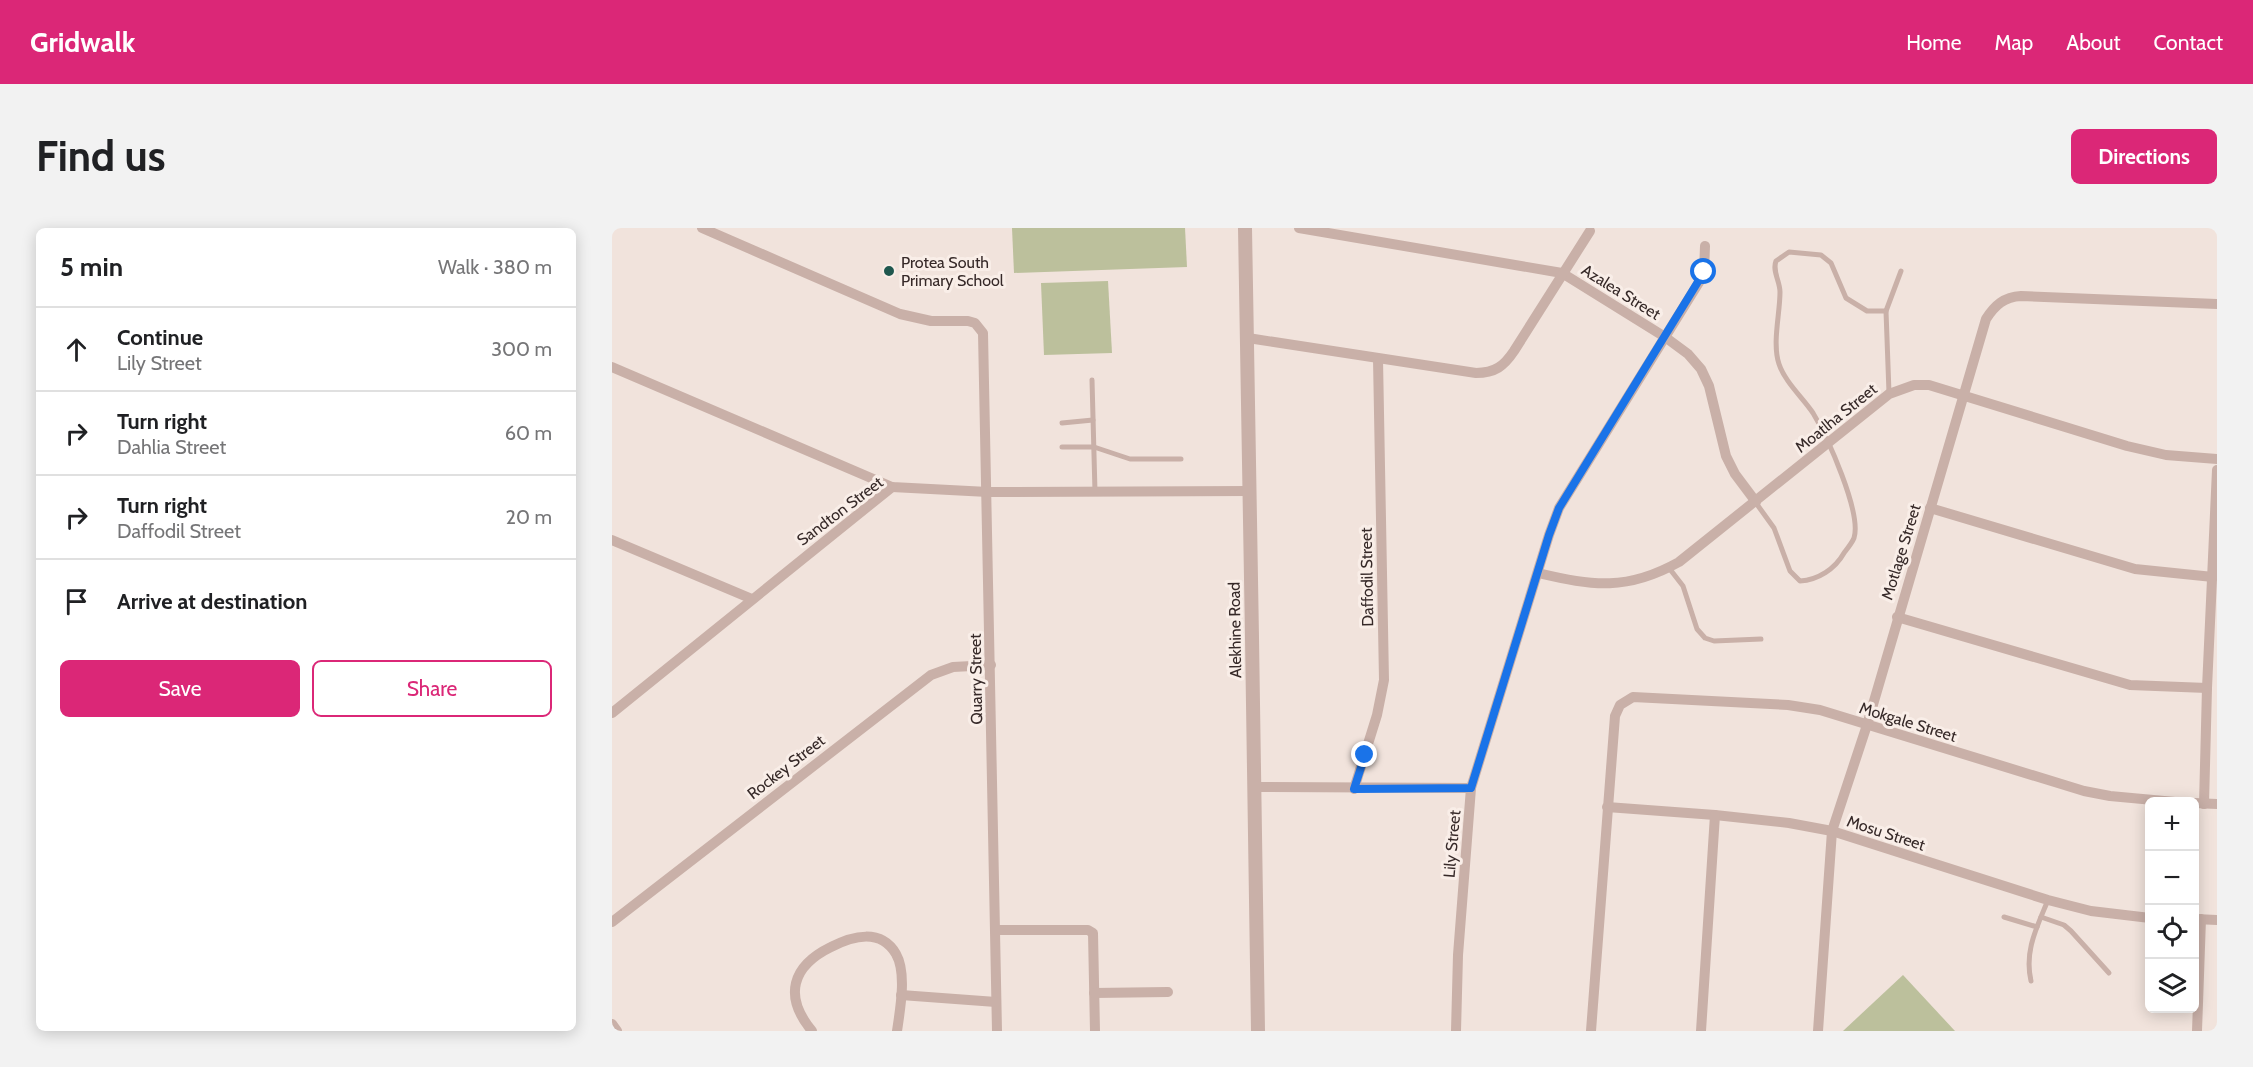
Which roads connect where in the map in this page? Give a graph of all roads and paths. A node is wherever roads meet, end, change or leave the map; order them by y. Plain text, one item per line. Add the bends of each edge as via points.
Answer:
1 (702, 228) edge
2 (1245, 228) edge
3 (1299, 228) edge
4 (1590, 231) dead end
5 (1705, 246) dead end
6 (1900, 271) dead end
7 (1562, 273) junction
8 (2217, 304) edge
9 (1886, 311) junction
10 (1665, 337) junction
11 (1248, 338) junction
12 (1378, 359) junction
13 (612, 367) edge
14 (1092, 380) dead end
15 (1889, 394) junction
16 (1964, 395) junction
17 (1093, 420) junction
18 (1062, 423) dead end
19 (1827, 445) junction
20 (1062, 447) dead end
21 (1094, 447) junction
22 (1181, 459) dead end
23 (2217, 459) edge
24 (2217, 470) edge
25 (892, 487) junction
26 (1249, 491) junction
27 (988, 492) junction
28 (1095, 492) junction
29 (1755, 502) junction
30 (1930, 508) junction
31 (612, 540) edge
32 (1668, 568) junction
33 (1538, 573) junction
34 (2213, 577) junction
35 (752, 600) junction
36 (1897, 617) junction
37 (1761, 639) dead end
38 (991, 665) junction
39 (2207, 688) junction
40 (612, 713) edge
41 (1867, 724) junction
42 (1253, 787) junction
43 (1471, 788) junction
44 (1354, 789) junction
45 (2145, 799) edge
46 (2200, 803) edge
47 (2217, 804) edge
48 (1607, 807) junction
49 (1715, 815) junction
50 (1832, 831) junction
51 (2048, 900) junction
52 (2004, 917) dead end
53 (2041, 917) junction
54 (2145, 917) edge
55 (2199, 919) edge
56 (2217, 920) edge
57 (612, 922) edge
58 (2037, 927) junction
59 (995, 930) junction
60 (2198, 959) edge
61 (2109, 973) dead end
62 (2031, 981) dead end
63 (1168, 992) dead end
64 (1094, 993) junction
65 (901, 995) junction
66 (996, 1002) junction
67 (612, 1024) edge
68 (617, 1031) edge
69 (812, 1031) edge
70 (897, 1031) edge
71 (997, 1031) edge
72 (1095, 1031) edge
73 (1258, 1031) edge
74 (1456, 1031) edge
75 (1591, 1031) edge
76 (1701, 1031) edge
77 (1818, 1031) edge
78 (2197, 1031) edge

1 - 27 street, Quarry Street via 900,314 931,321 968,321 980,328 984,341
2 - 11 street, Alekhine Road
3 - 7 street, Azalea Street
4 - 7 street
5 - 10 street, Lily Street via 1701,279
6 - 9 lane
7 - 10 street, Azalea Street
7 - 12 street via 1515,351 1495,371 1476,373
8 - 16 street, Motlage Street via 2010,297 2000,302 1986,319
9 - 15 lane
9 - 19 lane via 1867,311 1846,298 1831,263 1821,255 1789,252 1774,264 1780,287 1780,366 1814,415
10 - 29 street, Azalea Street via 1701,369 1726,456
10 - 33 street, Lily Street via 1559,508
11 - 12 street
11 - 26 street, Alekhine Road
12 - 44 street, Daffodil Street via 1384,680
13 - 25 street
14 - 17 lane
15 - 16 street, Moatlha Street via 1914,385 1929,385
15 - 19 street, Moatlha Street
16 - 23 street, Moatlha Street via 2127,446 2166,455
16 - 30 street, Motlage Street
17 - 18 lane
17 - 21 lane
19 - 29 street, Moatlha Street
19 - 29 lane via 1845,486 1855,525 1854,537 1832,569 1809,580 1794,577 1774,528
20 - 21 lane
21 - 22 lane via 1130,459
21 - 28 lane
24 - 34 street
25 - 27 street, Sandton Street
25 - 35 street, Sandton Street
26 - 28 street, Sandton Street
26 - 42 street, Alekhine Road
27 - 28 street, Sandton Street
27 - 38 street, Quarry Street
29 - 32 street, Moatlha Street
30 - 34 street via 2135,569
30 - 36 street, Motlage Street
31 - 35 street
32 - 33 street, Moatlha Street via 1637,580 1611,583 1582,583
32 - 37 lane via 1683,586 1697,629 1705,638
33 - 43 street, Lily Street
34 - 39 street
35 - 40 street, Sandton Street
36 - 39 street via 2130,685
36 - 41 street, Motlage Street
38 - 57 street, Rockey Street via 953,667 931,675
38 - 59 street, Quarry Street
39 - 46 street
41 - 45 street, Mokgale Street via 2084,791
41 - 48 street, Mokgale Street via 1788,705 1645,696 1629,699 1620,705 1615,716
41 - 50 street, Motlage Street
42 - 44 street
42 - 73 street, Alekhine Road
43 - 44 street
43 - 74 street, Lily Street
46 - 47 street
48 - 49 street, Mosu Street
48 - 75 street
49 - 50 street, Mosu Street
49 - 76 street
50 - 51 street, Mosu Street
50 - 77 street, Motlage Street
51 - 53 lane
51 - 54 street, Mosu Street via 2091,911
52 - 58 lane
53 - 58 lane
53 - 61 lane via 2064,926
55 - 56 street
58 - 62 lane via 2029,955
59 - 64 street via 1091,931
59 - 66 street, Quarry Street
60 - 78 street
63 - 64 street
64 - 72 street
65 - 66 street
65 - 69 street via 900,964 887,944 873,937 846,939 810,959 798,978 795,1002
65 - 70 street
66 - 71 street, Quarry Street
67 - 68 street

